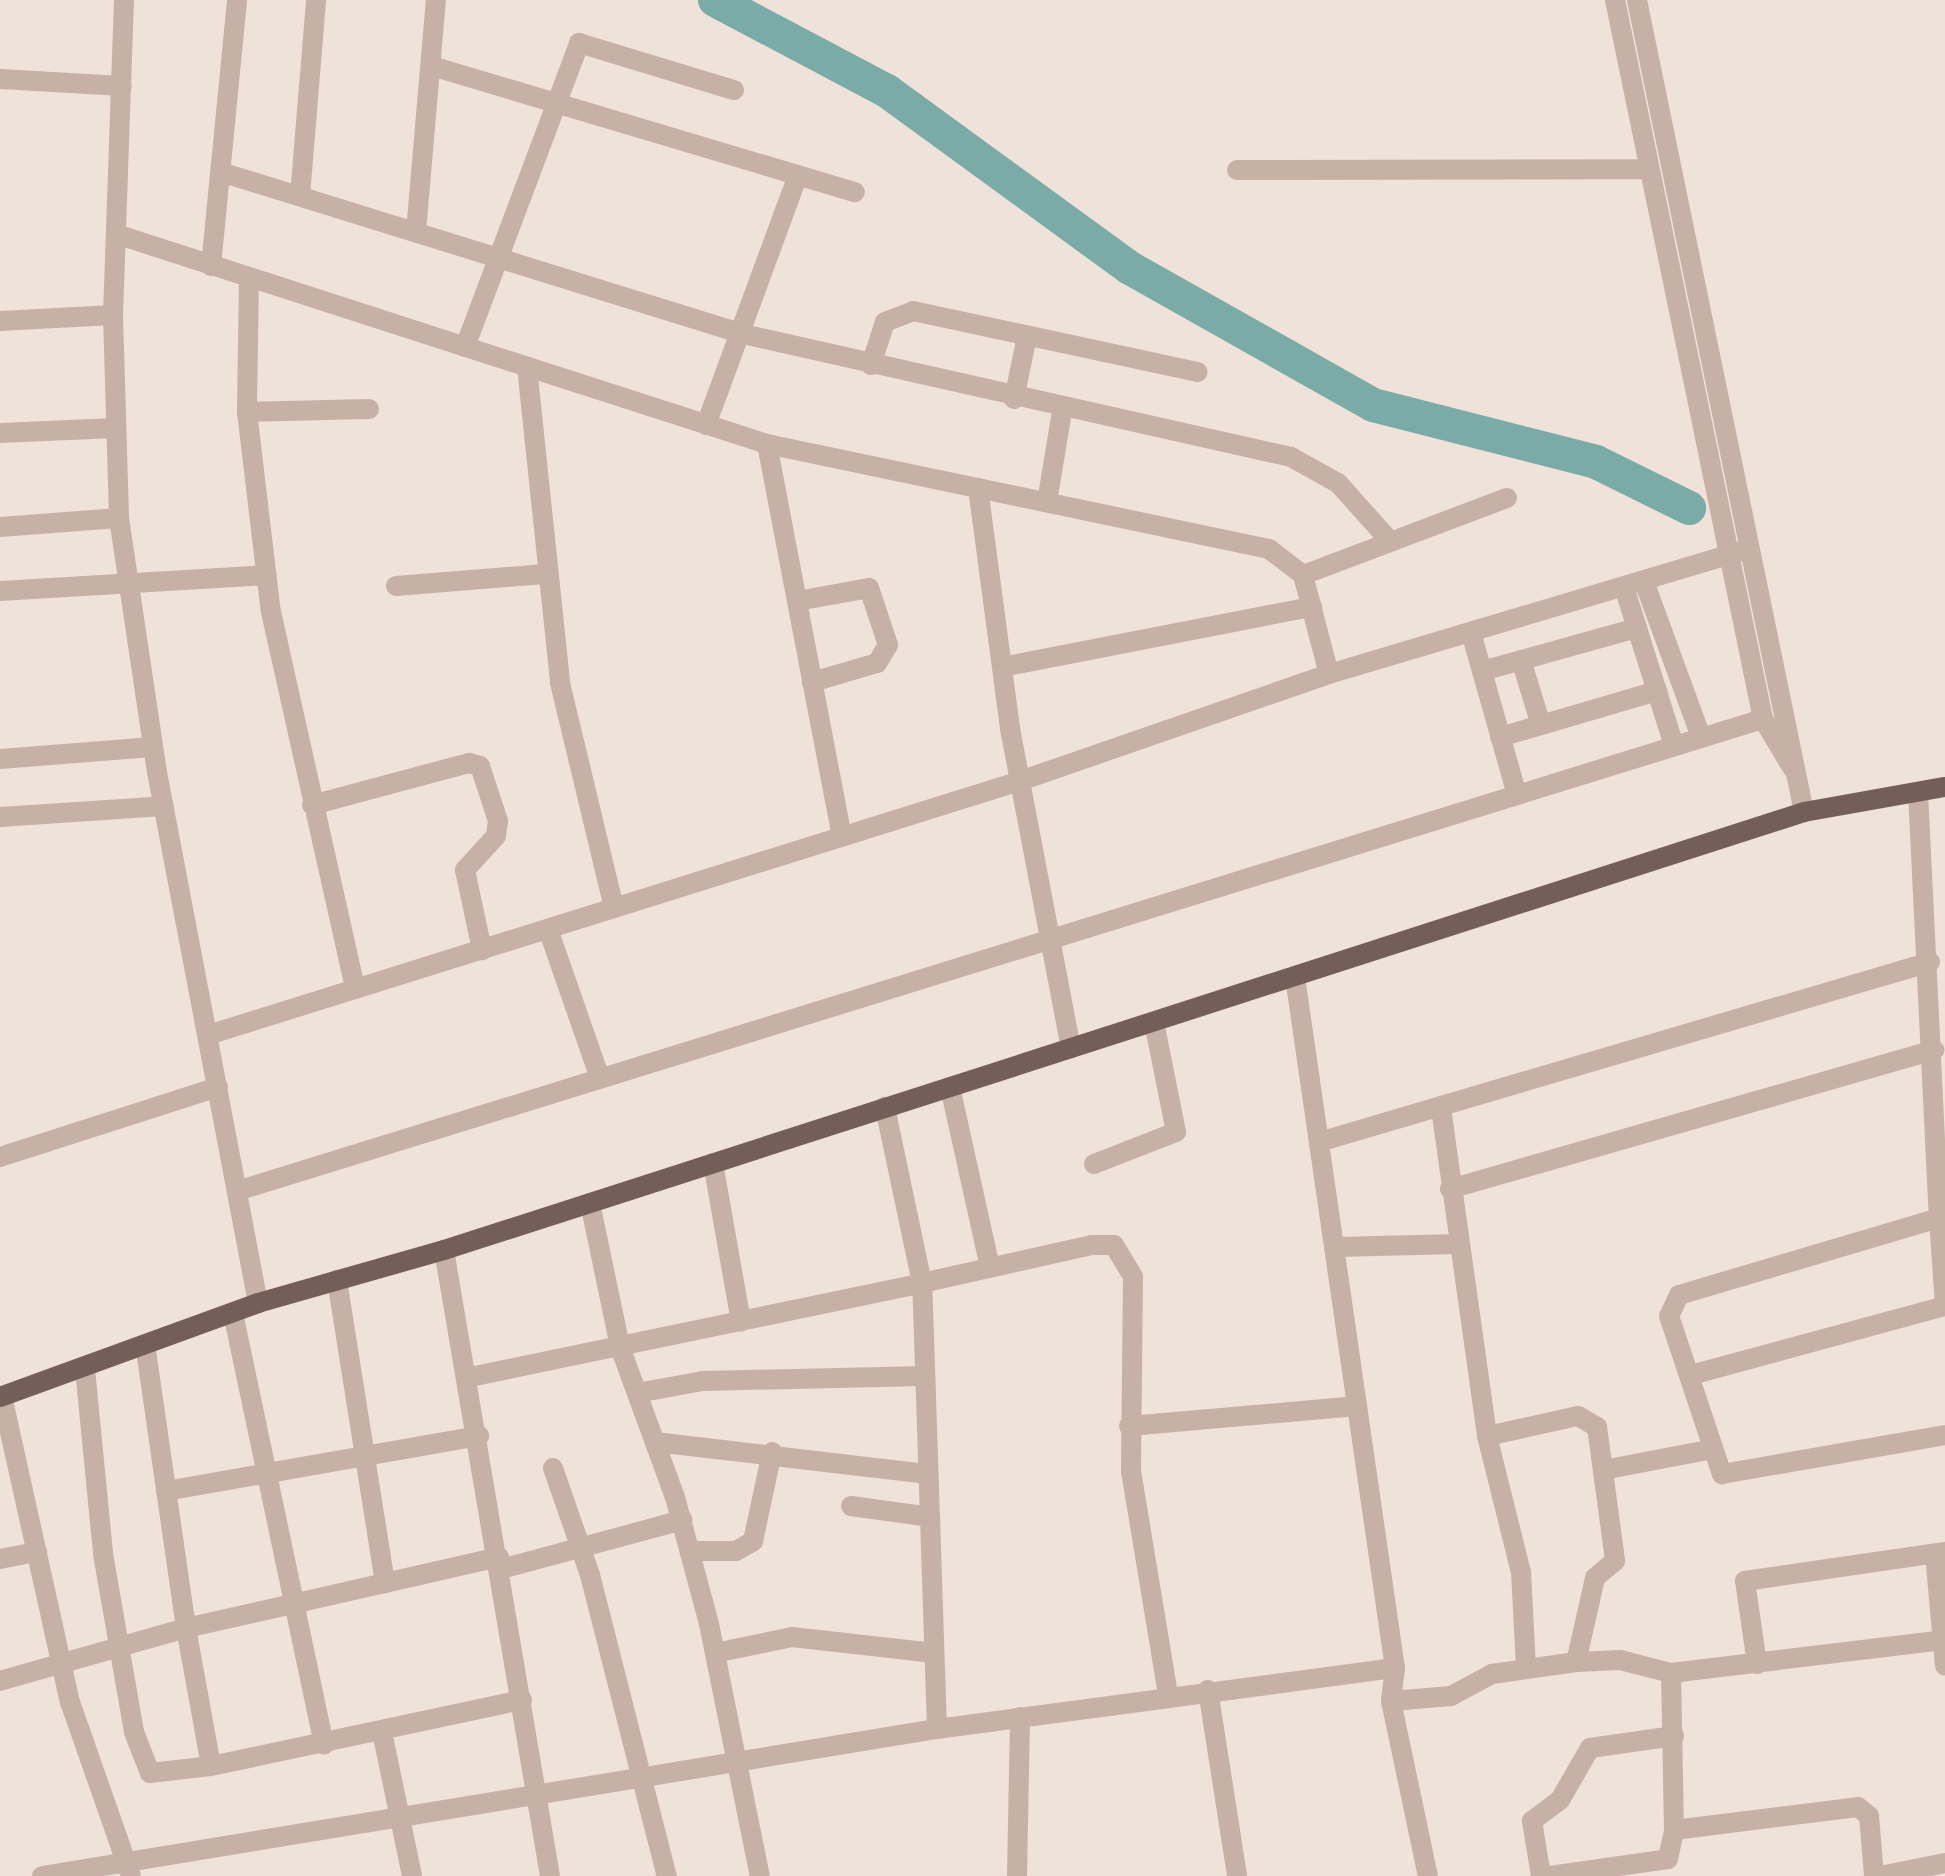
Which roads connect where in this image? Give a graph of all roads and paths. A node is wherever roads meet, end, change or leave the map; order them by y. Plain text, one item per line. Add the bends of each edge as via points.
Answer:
1 (124, 0) edge
2 (237, 0) edge
3 (316, 0) edge
4 (436, 0) edge
5 (1615, 0) edge
6 (1637, 0) edge
7 (435, 67) junction
8 (0, 79) edge
9 (122, 86) junction
10 (734, 90) dead end
11 (551, 105) junction
12 (1647, 169) junction
13 (1237, 170) dead end
14 (224, 173) junction
15 (798, 175) junction
16 (855, 192) dead end
17 (300, 196) junction
18 (416, 232) junction
19 (119, 235) junction
20 (495, 257) junction
21 (211, 266) junction
22 (249, 279) junction
23 (113, 315) junction
24 (0, 321) edge
25 (743, 334) junction
26 (1027, 336) junction
27 (465, 347) junction
28 (871, 365) junction
29 (527, 367) junction
30 (1198, 372) dead end
31 (1014, 399) junction
32 (369, 409) dead end
33 (1062, 411) junction
34 (247, 412) junction
35 (706, 425) junction
36 (116, 428) junction
37 (0, 433) edge
38 (767, 444) junction
39 (978, 488) junction
40 (1507, 498) dead end
41 (1047, 502) junction
42 (119, 518) junction
43 (0, 527) edge
44 (1388, 539) junction
45 (1747, 549) junction
46 (1727, 559) junction
47 (545, 574) junction
48 (267, 575) junction
49 (1303, 575) junction
50 (129, 581) junction
51 (1645, 584) junction
52 (396, 586) dead end
53 (1625, 590) junction
54 (0, 591) edge
55 (797, 601) junction
56 (1312, 607) junction
57 (1637, 628) junction
58 (1472, 636) junction
59 (1521, 660) junction
60 (1002, 667) junction
61 (1482, 671) junction
62 (1329, 674) junction
63 (812, 682) junction
64 (1657, 691) junction
65 (1763, 719) junction
66 (1541, 725) junction
67 (1700, 734) junction
68 (1500, 737) junction
69 (1673, 742) junction
70 (153, 747) junction
71 (0, 759) edge
72 (1793, 769) junction
73 (1020, 781) junction
74 (1945, 787) edge
75 (1516, 792) junction
76 (1918, 792) junction
77 (312, 805) junction
78 (164, 806) junction
79 (1804, 812) junction
80 (0, 817) edge
81 (842, 837) junction
82 (614, 908) junction
83 (548, 929) junction
84 (1048, 939) junction
85 (482, 950) junction
86 (1930, 962) junction
87 (1295, 977) junction
88 (355, 989) junction
89 (1154, 1022) junction
90 (208, 1035) junction
91 (1071, 1048) junction
92 (1934, 1050) junction
93 (600, 1078) junction
94 (218, 1087) junction
95 (950, 1087) junction
96 (885, 1107) junction
97 (1441, 1108) junction
98 (1319, 1142) junction
99 (0, 1157) edge
100 (713, 1163) junction
101 (1094, 1164) dead end
102 (1450, 1189) junction
103 (237, 1191) junction
104 (590, 1203) junction
105 (1939, 1218) junction
106 (1459, 1244) junction
107 (1334, 1247) junction
108 (444, 1250) junction
109 (990, 1268) junction
110 (337, 1280) junction
111 (922, 1283) junction
112 (258, 1303) junction
113 (1945, 1306) edge
114 (233, 1313) junction
115 (741, 1322) junction
116 (620, 1347) junction
117 (146, 1349) junction
118 (85, 1369) junction
119 (1691, 1375) junction
120 (925, 1376) junction
121 (470, 1377) junction
122 (637, 1393) junction
123 (1, 1397) edge
124 (1357, 1406) junction
125 (1129, 1426) junction
126 (1945, 1435) edge
127 (479, 1436) junction
128 (1487, 1436) junction
129 (655, 1442) junction
130 (1713, 1449) junction
131 (772, 1452) junction
132 (365, 1454) junction
133 (553, 1468) dead end
134 (1603, 1470) junction
135 (268, 1472) junction
136 (928, 1474) junction
137 (166, 1491) junction
138 (851, 1506) dead end
139 (930, 1517) junction
140 (682, 1520) junction
141 (580, 1547) junction
142 (690, 1551) junction
143 (37, 1552) junction
144 (1940, 1553) edge
145 (0, 1559) edge
146 (500, 1563) junction
147 (385, 1583) junction
148 (296, 1603) junction
149 (186, 1628) junction
150 (1943, 1640) junction
151 (117, 1648) junction
152 (715, 1653) junction
153 (934, 1653) junction
154 (1576, 1662) junction
155 (1757, 1664) junction
156 (62, 1665) junction
157 (1945, 1666) edge
158 (1395, 1668) junction
159 (1526, 1669) junction
160 (1671, 1673) junction
161 (0, 1681) edge
162 (1208, 1690) junction
163 (1168, 1695) junction
164 (522, 1700) junction
165 (1391, 1701) junction
166 (1020, 1717) junction
167 (937, 1729) junction
168 (382, 1732) junction
169 (1674, 1736) junction
170 (324, 1744) junction
171 (737, 1760) junction
172 (211, 1766) junction
173 (646, 1776) junction
174 (538, 1796) junction
175 (404, 1818) junction
176 (1674, 1830) junction
177 (1945, 1863) edge
178 (129, 1866) edge
179 (1644, 1870) edge
180 (1577, 1875) edge
181 (42, 1876) edge
182 (412, 1876) edge
183 (550, 1876) edge
184 (667, 1876) edge
185 (760, 1876) edge
186 (1017, 1876) edge
187 (1237, 1876) edge
188 (1428, 1876) edge
189 (1541, 1876) edge
190 (1550, 1876) edge
191 (1877, 1876) edge

1 - 9 street
2 - 14 street
3 - 17 street
4 - 7 street
5 - 12 street
6 - 45 street
7 - 11 street
7 - 18 street
8 - 9 street
9 - 19 street
10 - 11 street via 589,41 575,49
11 - 15 street
11 - 20 street
12 - 13 street
12 - 46 street
14 - 17 street
14 - 21 street
15 - 16 street
15 - 25 street
17 - 18 street
18 - 20 street
19 - 21 street
19 - 23 street
20 - 25 street
20 - 27 street
21 - 22 street
22 - 27 street
22 - 34 street
23 - 24 street
23 - 36 street
25 - 28 street
25 - 35 street
26 - 28 street via 903,312 885,322
26 - 30 street
26 - 31 street
27 - 29 street
28 - 31 street
29 - 35 street
29 - 47 street
31 - 33 street
32 - 34 street
33 - 41 street
33 - 44 street via 1308,463 1338,483
34 - 48 street
35 - 38 street
36 - 37 street
36 - 42 street
38 - 39 street
38 - 55 street
39 - 41 street
39 - 60 street
40 - 44 street
41 - 49 street via 1269,549
42 - 43 street
42 - 50 street
44 - 49 street
45 - 46 street
45 - 72 street via 1797,751
46 - 51 street
46 - 65 street
47 - 52 street
47 - 82 street via 560,683
48 - 50 street
48 - 77 street
49 - 56 street
50 - 54 street
50 - 70 street
51 - 53 street
51 - 67 street
53 - 57 street
53 - 58 street
55 - 63 street
55 - 63 street via 869,588 888,645 877,663
56 - 60 street
56 - 62 street
57 - 59 street
57 - 64 street
58 - 61 street
58 - 62 street
59 - 61 street
59 - 66 street
60 - 73 street
61 - 68 street
62 - 73 street
63 - 81 street
64 - 66 street
64 - 69 street
65 - 67 street
65 - 72 street
66 - 68 street
67 - 69 street
68 - 75 street
69 - 75 street
70 - 71 street
70 - 78 street
72 - 79 street
73 - 81 street
73 - 84 street
74 - 76 main road
75 - 84 street
76 - 79 main road
76 - 86 street
77 - 85 street via 469,763 480,766 498,821 496,836 465,870
77 - 88 street
78 - 80 street
78 - 90 street
79 - 87 main road
81 - 82 street
82 - 83 street
83 - 85 street
83 - 93 street
84 - 91 street
84 - 93 street
85 - 88 street
86 - 92 street
86 - 97 street
87 - 89 main road
87 - 98 street
88 - 90 street
89 - 91 main road
89 - 101 street via 1176,1132
90 - 94 street
91 - 95 main road
92 - 102 street
92 - 105 street
93 - 103 street
94 - 99 street
94 - 103 street
95 - 96 main road
95 - 109 street
96 - 100 main road
96 - 111 street
97 - 98 street
97 - 102 street
98 - 107 street
100 - 104 main road
100 - 115 street
102 - 106 street
103 - 112 street
104 - 108 main road
104 - 116 street
105 - 113 street
105 - 119 street via 1679,1295 1669,1316
106 - 107 street
106 - 128 street
107 - 124 street
108 - 110 main road
108 - 121 street
109 - 111 street
109 - 125 street via 1092,1245 1123,1252 1133,1277
110 - 112 main road
110 - 132 street
111 - 115 street
111 - 120 street
112 - 114 main road
113 - 119 street
114 - 117 main road
114 - 135 street
115 - 116 street
116 - 121 street
116 - 122 street
117 - 118 main road
117 - 137 street
118 - 123 main road
118 - 151 street
119 - 130 street
120 - 122 street via 703,1381
120 - 136 street
121 - 127 street
122 - 129 street
123 - 143 street
124 - 125 street
124 - 158 street
125 - 163 street
126 - 130 street via 1722,1474
127 - 132 street
127 - 146 street
128 - 134 street via 1590,1419
128 - 159 street via 1521,1572
129 - 131 street
129 - 140 street
130 - 134 street
131 - 136 street
131 - 142 street via 748,1547
132 - 135 street
132 - 147 street
133 - 141 street
134 - 154 street via 1615,1561 1595,1578
135 - 137 street
135 - 148 street
136 - 139 street
137 - 149 street
138 - 139 street
139 - 153 street
140 - 141 street
140 - 142 street
141 - 146 street
141 - 173 street
142 - 152 street
143 - 145 street
143 - 156 street
144 - 150 street
144 - 155 street via 1745,1581
146 - 147 street
146 - 164 street
147 - 148 street
148 - 149 street
148 - 170 street
149 - 151 street
149 - 172 street
150 - 155 street
150 - 157 street
151 - 156 street
151 - 172 street via 150,1773
152 - 153 street via 792,1637
152 - 171 street
153 - 167 street
154 - 159 street
154 - 160 street via 1620,1660
155 - 160 street
156 - 161 street
156 - 178 street
158 - 162 street
158 - 165 street
159 - 165 street via 1492,1674 1451,1696
160 - 169 street
162 - 163 street
162 - 187 street
163 - 166 street
164 - 168 street
164 - 174 street
165 - 188 street
166 - 167 street
166 - 186 street
167 - 171 street
168 - 170 street
168 - 175 street
169 - 176 street
169 - 189 street via 1590,1748 1560,1800 1532,1821
170 - 172 street
171 - 173 street
171 - 185 street
173 - 174 street
173 - 184 street
174 - 175 street
174 - 183 street
175 - 178 street
175 - 182 street
176 - 179 street via 1673,1855
176 - 191 street via 1858,1807 1869,1816
177 - 191 street
178 - 181 street
179 - 180 street
180 - 190 street

